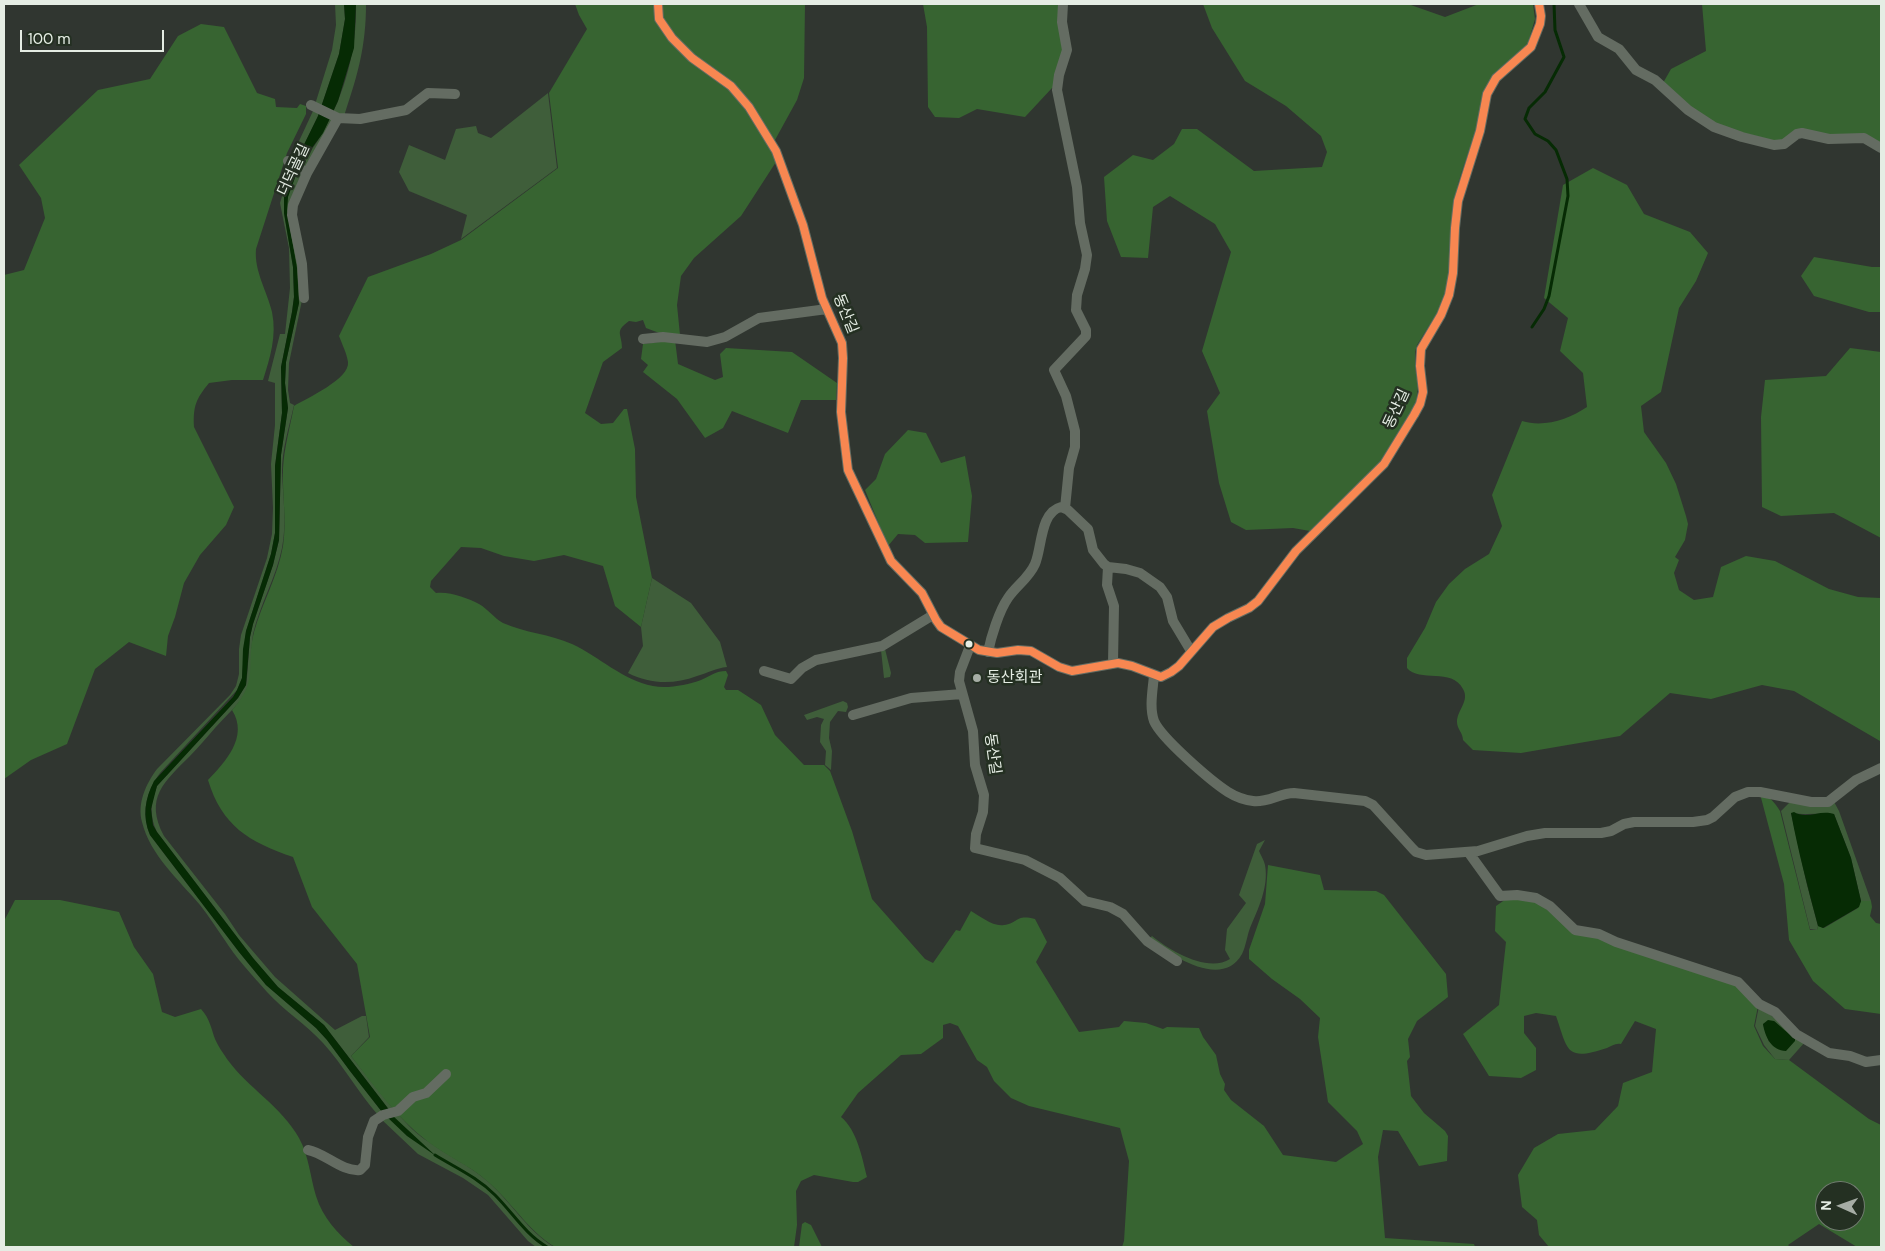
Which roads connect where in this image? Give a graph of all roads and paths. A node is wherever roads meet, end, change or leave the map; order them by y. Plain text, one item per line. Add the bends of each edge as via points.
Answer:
1 (658, 4) edge
2 (1063, 4) edge
3 (1538, 4) edge
4 (1579, 4) edge
5 (455, 94) dead end
6 (313, 106) dead end
7 (337, 117) junction
8 (1881, 148) edge
9 (290, 162) dead end
10 (305, 172) junction
11 (304, 298) dead end
12 (827, 310) junction
13 (643, 340) dead end
14 (1065, 508) junction
15 (1108, 567) junction
16 (933, 615) junction
17 (970, 646) junction
18 (1191, 651) junction
19 (988, 652) junction
20 (1114, 663) junction
21 (764, 671) dead end
22 (1154, 675) junction
23 (962, 694) junction
24 (853, 715) dead end
25 (1881, 768) edge
26 (1469, 852) junction
27 (1177, 961) dead end
28 (1881, 1060) edge
29 (446, 1074) dead end
30 (308, 1150) dead end

1 - 12 street, 동산길 via 659,19 672,38 692,58 732,86 769,138 803,225
2 - 14 street via 1062,22 1067,50 1059,75 1058,95 1087,255 1076,310 1086,336 1054,370 1066,396 1075,431
3 - 18 street, 동산길 via 1540,24 1531,47 1496,78 1487,94 1480,131 1458,201 1449,295 1421,349 1423,392 1414,416 1384,464 1296,551 1258,601 1212,627
4 - 8 street via 1598,37 1619,50 1636,70 1656,80 1688,110 1714,127 1774,145 1784,144 1802,133 1829,139 1864,138
5 - 7 street via 428,93 406,110 377,117 360,120
6 - 7 street
7 - 10 street, 더덕골길
9 - 10 street
10 - 11 street, 더덕골길 via 292,210 302,264
12 - 13 street via 767,316 753,320 725,337 707,342 663,337
12 - 16 street, 동산길 via 843,349 841,412 850,476 888,558 922,593
14 - 15 street via 1088,529 1093,550
14 - 19 street via 1056,509 1047,519 1034,567 1003,606
15 - 18 street via 1140,573 1160,587 1167,597 1173,621
15 - 20 street via 1107,585 1114,606
16 - 17 street, 동산길 via 941,627
16 - 21 street via 882,646 816,660 791,679
17 - 19 street, 동산길
17 - 23 street, 동산길 via 960,672
18 - 22 street, 동산길 via 1171,672 1161,677
19 - 20 street, 동산길 via 1031,651 1072,671
20 - 22 street, 동산길
22 - 26 street via 1152,711 1156,725 1182,753 1230,793 1259,802 1289,793 1365,801 1376,807 1416,852 1433,856
23 - 24 street via 911,698
23 - 27 street, 동산길 via 974,731 975,765 984,795 975,848 1024,860 1060,878 1085,901 1123,914 1147,941
25 - 26 street via 1850,784 1828,802 1748,792 1735,797 1713,817 1701,821 1634,822 1601,833 1544,833
26 - 28 street via 1500,896 1536,898 1550,906 1575,930 1599,934 1738,982 1759,1004 1775,1012 1796,1034 1821,1050 1866,1062
29 - 30 street via 426,1093 412,1097 398,1111 383,1115 374,1122 368,1137 365,1165 360,1170

